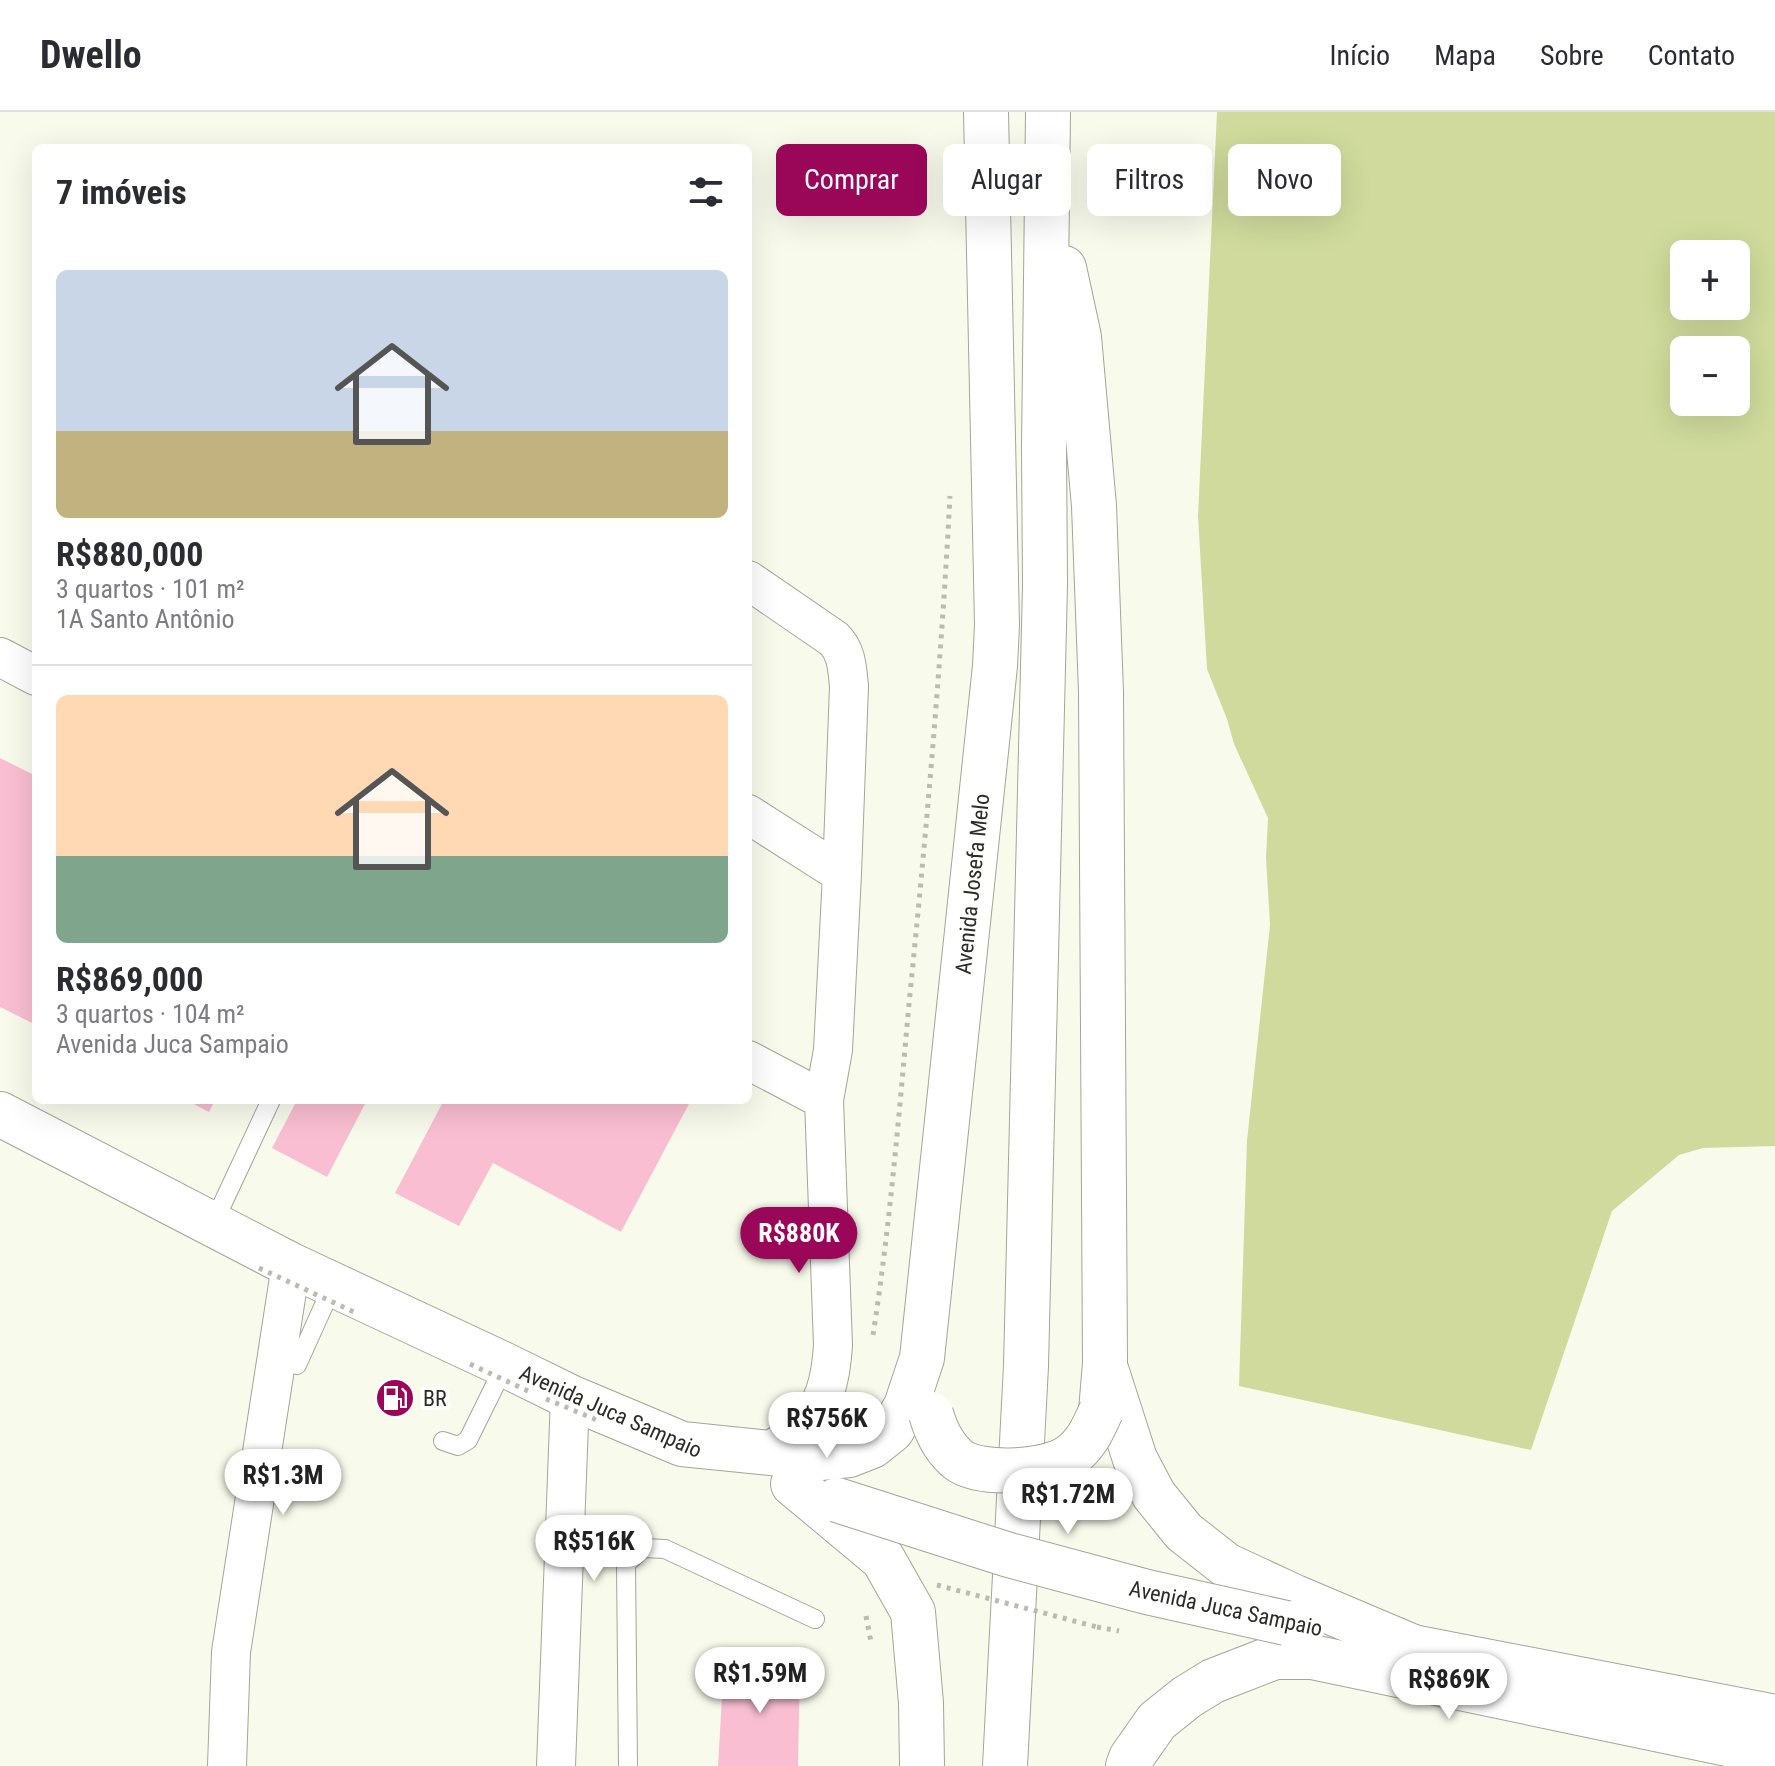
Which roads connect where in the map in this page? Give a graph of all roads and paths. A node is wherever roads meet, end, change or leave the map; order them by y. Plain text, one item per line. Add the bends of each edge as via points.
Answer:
1 (986, 112) edge
2 (1048, 112) edge
3 (1048, 144) edge
4 (1048, 216) edge
5 (1053, 216) edge
6 (950, 489) dead end
7 (752, 583) edge
8 (0, 657) edge
9 (32, 674) edge
10 (752, 817) edge
11 (842, 874) junction
12 (752, 1062) edge
13 (824, 1100) junction
14 (269, 1104) edge
15 (0, 1114) edge
16 (213, 1225) junction
17 (275, 1267) junction
18 (344, 1298) junction
19 (873, 1336) dead end
20 (922, 1358) junction
21 (1105, 1363) junction
22 (295, 1365) junction
23 (536, 1389) junction
24 (443, 1441) dead end
25 (682, 1444) joint
26 (780, 1468) junction
27 (937, 1585) dead end
28 (864, 1605) dead end
29 (815, 1619) dead end
30 (1097, 1627) dead end
31 (1413, 1647) junction
32 (873, 1652) dead end
33 (1775, 1717) edge
34 (1775, 1754) edge
35 (227, 1766) edge
36 (556, 1766) edge
37 (628, 1766) edge
38 (922, 1766) edge
39 (1005, 1766) edge
40 (1128, 1766) edge

1 - 20 main road, Avenida Josefa Melo via 995,666
2 - 3 main road
4 - 39 main road via 1045,585 1026,1366
5 - 21 main road via 1079,337 1094,506 1101,692
6 - 19 path via 927,822
7 - 11 street via 844,651 849,686
8 - 9 street
10 - 11 street
11 - 13 street via 833,1050
12 - 13 street
13 - 26 street via 831,1371 822,1404 800,1430
14 - 16 lane
15 - 16 main road, Avenida Juca Sampaio
16 - 17 main road, Avenida Juca Sampaio
17 - 18 main road, Avenida Juca Sampaio
17 - 18 path, bridge
17 - 22 street
18 - 22 lane
18 - 23 main road, Avenida Juca Sampaio
20 - 21 main road, bridge via 935,1429 961,1461 994,1470 1046,1466 1068,1458 1089,1438 1101,1411
20 - 26 main road, Avenida Josefa Melo via 906,1406 892,1430 872,1446
21 - 31 main road via 1135,1459 1154,1495 1184,1532 1226,1565
22 - 35 street via 231,1652
23 - 23 path, bridge
23 - 24 lane via 458,1446
23 - 25 main road, Avenida Juca Sampaio
23 - 36 street
25 - 26 main road, Avenida Josefa Melo
26 - 31 main road, Avenida Juca Sampaio, bridge via 837,1500 1009,1555 1147,1592
26 - 38 main road via 883,1559 913,1612
27 - 30 path, bridge
28 - 32 path
29 - 37 lane via 665,1549 643,1548 626,1564
31 - 33 main road, Avenida Juca Sampaio
34 - 40 main road, Avenida Juca Sampaio via 1312,1657 1275,1657 1187,1697 1157,1721

